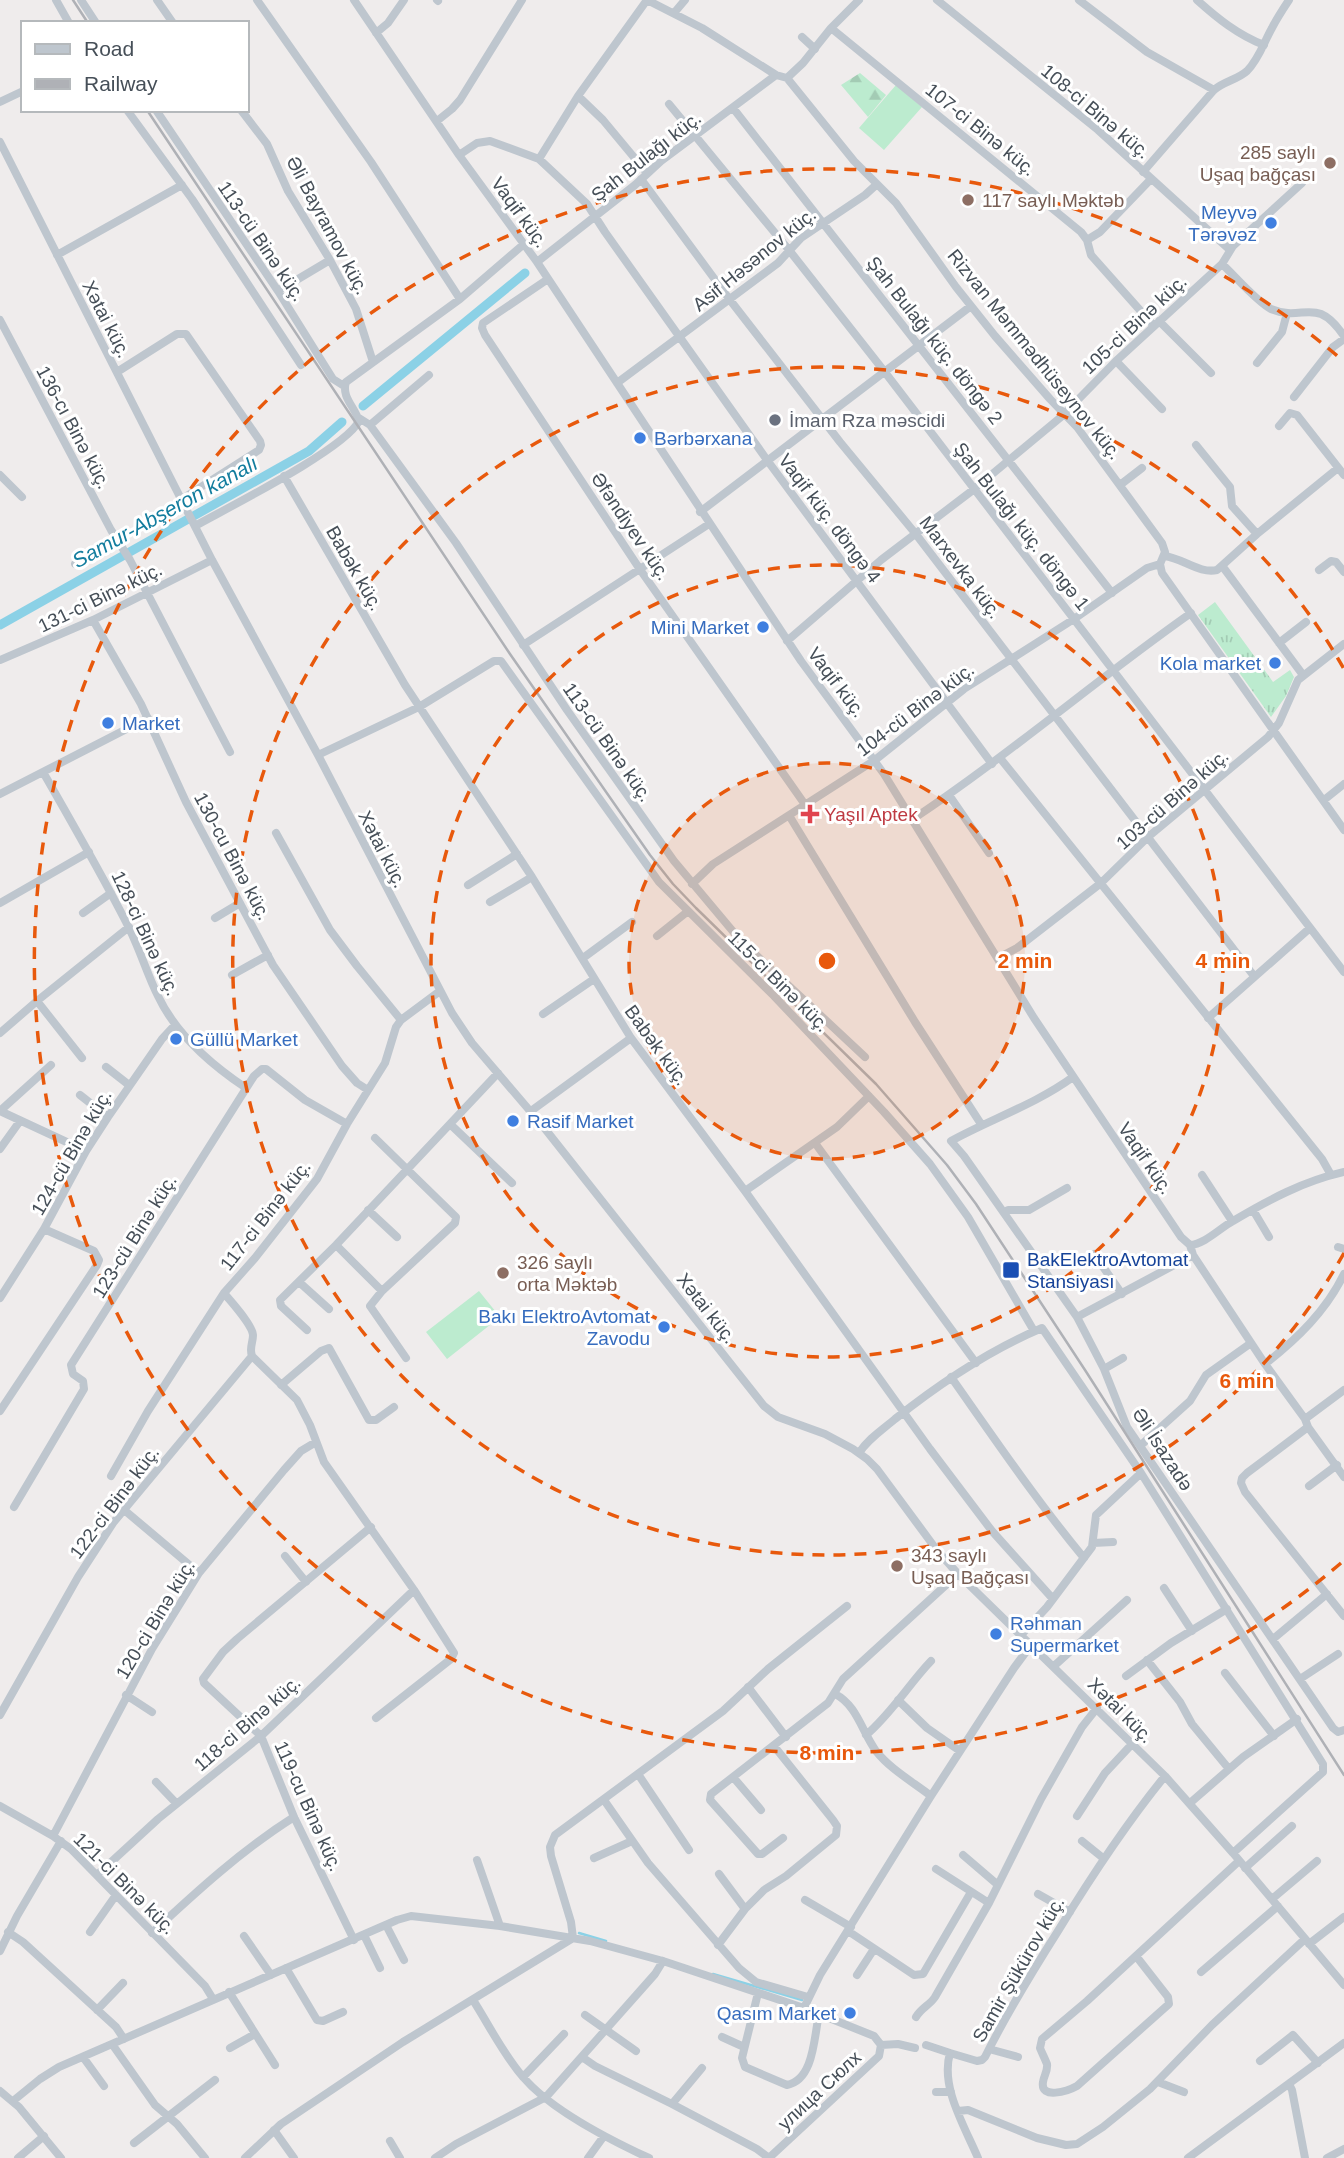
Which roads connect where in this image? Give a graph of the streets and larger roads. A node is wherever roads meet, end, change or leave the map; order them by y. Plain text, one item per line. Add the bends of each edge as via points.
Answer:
1 (56, 0) edge
2 (81, 0) edge
3 (157, 0) edge
4 (257, 0) edge
5 (354, 0) edge
6 (404, 0) edge
7 (522, 0) edge
8 (647, 0) edge
9 (685, 0) edge
10 (859, 0) edge
11 (937, 0) edge
12 (1079, 0) edge
13 (1197, 0) edge
14 (1289, 0) edge
15 (674, 13) junction
16 (68, 21) edge
17 (95, 21) edge
18 (172, 21) edge
19 (831, 28) junction
20 (376, 33) junction
21 (802, 37) dead end
22 (1264, 45) junction
23 (815, 48) junction
24 (776, 75) junction
25 (787, 78) junction
26 (1214, 90) junction
27 (21, 92) edge
28 (578, 96) junction
29 (0, 102) edge
30 (669, 104) dead end
31 (733, 108) junction
32 (128, 112) edge
33 (157, 112) edge
34 (243, 112) edge
35 (437, 121) junction
36 (696, 136) junction
37 (0, 142) edge
38 (459, 155) junction
39 (539, 159) junction
40 (1147, 175) junction
41 (644, 176) junction
42 (1301, 183) dead end
43 (182, 185) junction
44 (876, 185) junction
45 (595, 216) junction
46 (821, 223) junction
47 (1087, 240) junction
48 (524, 244) junction
49 (789, 250) junction
50 (1230, 250) junction
51 (57, 255) junction
52 (330, 260) junction
53 (537, 262) junction
54 (1222, 264) junction
55 (548, 279) junction
56 (278, 291) junction
57 (460, 299) junction
58 (730, 300) junction
59 (971, 306) junction
60 (1287, 313) junction
61 (0, 320) edge
62 (1156, 323) junction
63 (681, 337) junction
64 (1344, 337) edge
65 (918, 345) junction
66 (1116, 361) junction
67 (373, 362) junction
68 (1257, 363) dead end
69 (301, 366) dead end
70 (117, 372) junction
71 (884, 372) junction
72 (1211, 373) dead end
73 (429, 375) dead end
74 (617, 383) junction
75 (344, 386) junction
76 (1294, 397) dead end
77 (1162, 409) dead end
78 (1065, 413) junction
79 (359, 418) junction
80 (822, 418) junction
81 (370, 425) junction
82 (1279, 426) dead end
83 (1196, 445) dead end
84 (767, 460) junction
85 (1009, 460) junction
86 (1142, 468) dead end
87 (1341, 471) edge
88 (0, 475) edge
89 (284, 476) junction
90 (1120, 485) junction
91 (973, 490) junction
92 (22, 497) dead end
93 (182, 499) junction
94 (700, 512) junction
95 (709, 524) junction
96 (195, 526) junction
97 (915, 533) junction
98 (1257, 534) junction
99 (120, 545) junction
100 (212, 560) junction
101 (1162, 560) junction
102 (75, 564) dead end
103 (1223, 566) junction
104 (639, 568) junction
105 (1319, 570) dead end
106 (1344, 572) edge
107 (857, 581) junction
108 (146, 592) junction
109 (1112, 593) junction
110 (1191, 613) junction
111 (1074, 619) junction
112 (93, 620) junction
113 (1306, 622) dead end
114 (787, 641) junction
115 (1279, 643) junction
116 (1344, 644) edge
117 (523, 645) junction
118 (1012, 659) junction
119 (0, 660) edge
120 (1113, 670) junction
121 (1303, 675) junction
122 (946, 702) junction
123 (419, 707) junction
124 (1053, 716) junction
125 (148, 718) junction
126 (1275, 729) junction
127 (229, 752) dead end
128 (318, 755) junction
129 (1000, 758) junction
130 (875, 760) junction
131 (992, 764) junction
132 (43, 772) junction
133 (1344, 784) edge
134 (1204, 790) junction
135 (0, 794) edge
136 (949, 795) junction
137 (1324, 800) junction
138 (806, 806) junction
139 (790, 817) junction
140 (913, 819) junction
141 (1344, 830) edge
142 (276, 833) dead end
143 (1148, 838) junction
144 (89, 852) junction
145 (989, 853) dead end
146 (517, 855) junction
147 (532, 877) junction
148 (1101, 883) junction
149 (692, 884) junction
150 (468, 885) dead end
151 (111, 893) junction
152 (0, 902) edge
153 (490, 902) dead end
154 (240, 903) junction
155 (687, 912) junction
156 (83, 913) dead end
157 (215, 918) dead end
158 (632, 922) dead end
159 (129, 927) junction
160 (1310, 928) junction
161 (657, 936) dead end
162 (268, 955) junction
163 (583, 958) junction
164 (998, 958) junction
165 (1344, 972) edge
166 (232, 975) dead end
167 (1254, 976) junction
168 (594, 979) junction
169 (440, 991) junction
170 (37, 1001) junction
171 (543, 1014) dead end
172 (1208, 1018) junction
173 (401, 1020) junction
174 (175, 1025) junction
175 (0, 1033) edge
176 (631, 1038) junction
177 (865, 1057) dead end
178 (82, 1058) dead end
179 (51, 1065) dead end
180 (106, 1067) dead end
181 (498, 1073) junction
182 (1073, 1077) junction
183 (129, 1085) junction
184 (246, 1088) junction
185 (368, 1090) junction
186 (80, 1095) dead end
187 (869, 1096) junction
188 (0, 1111) edge
189 (531, 1111) junction
190 (108, 1117) junction
191 (20, 1121) junction
192 (347, 1124) junction
193 (450, 1124) junction
194 (981, 1124) junction
195 (375, 1138) dead end
196 (815, 1143) junction
197 (0, 1149) edge
198 (86, 1151) junction
199 (407, 1169) junction
200 (1344, 1172) edge
201 (1202, 1175) dead end
202 (1331, 1175) junction
203 (512, 1184) dead end
204 (1067, 1188) dead end
205 (745, 1191) junction
206 (369, 1210) junction
207 (1253, 1210) junction
208 (1004, 1212) junction
209 (1232, 1221) junction
210 (44, 1230) junction
211 (397, 1237) dead end
212 (1269, 1237) dead end
213 (336, 1245) junction
214 (1190, 1245) junction
215 (1094, 1254) dead end
216 (1193, 1255) junction
217 (1344, 1274) edge
218 (299, 1282) junction
219 (382, 1291) junction
220 (224, 1293) junction
221 (1122, 1294) junction
222 (0, 1298) edge
223 (329, 1309) dead end
224 (1077, 1317) junction
225 (307, 1330) dead end
226 (1034, 1331) junction
227 (1251, 1343) junction
228 (252, 1356) junction
229 (406, 1358) dead end
230 (1123, 1358) dead end
231 (976, 1363) junction
232 (1265, 1364) junction
233 (1104, 1369) junction
234 (951, 1377) junction
235 (281, 1385) junction
236 (1344, 1390) edge
237 (394, 1407) dead end
238 (0, 1411) edge
239 (903, 1412) junction
240 (1307, 1423) junction
241 (316, 1441) junction
242 (1140, 1446) junction
243 (859, 1453) junction
244 (1342, 1471) edge
245 (1141, 1473) junction
246 (111, 1476) dead end
247 (1309, 1486) dead end
248 (14, 1507) dead end
249 (123, 1509) junction
250 (371, 1528) junction
251 (1113, 1542) dead end
252 (1093, 1543) junction
253 (285, 1556) dead end
254 (1084, 1558) junction
255 (199, 1573) junction
256 (958, 1574) junction
257 (306, 1581) junction
258 (1164, 1588) dead end
259 (414, 1590) junction
260 (1327, 1594) junction
261 (1054, 1599) junction
262 (1126, 1600) dead end
263 (847, 1606) dead end
264 (1227, 1609) junction
265 (1344, 1616) edge
266 (1192, 1631) junction
267 (1021, 1634) junction
268 (1273, 1639) junction
269 (1031, 1645) junction
270 (1338, 1654) dead end
271 (1147, 1660) junction
272 (931, 1661) dead end
273 (1054, 1666) junction
274 (1225, 1673) dead end
275 (1126, 1676) dead end
276 (1300, 1679) junction
277 (748, 1687) junction
278 (835, 1694) junction
279 (126, 1695) junction
280 (898, 1700) junction
281 (1097, 1708) junction
282 (152, 1712) dead end
283 (0, 1715) edge
284 (376, 1718) dead end
285 (1297, 1719) junction
286 (1341, 1731) edge
287 (866, 1735) junction
288 (261, 1736) junction
289 (1274, 1736) junction
290 (786, 1737) junction
291 (1133, 1743) junction
292 (774, 1746) junction
293 (960, 1751) junction
294 (1229, 1769) junction
295 (638, 1773) junction
296 (1165, 1776) junction
297 (733, 1777) junction
298 (156, 1782) dead end
299 (931, 1796) junction
300 (604, 1800) junction
301 (176, 1803) junction
302 (1190, 1803) junction
303 (0, 1806) edge
304 (761, 1811) dead end
305 (1077, 1816) dead end
306 (293, 1817) junction
307 (1292, 1826) dead end
308 (57, 1838) junction
309 (783, 1838) dead end
310 (632, 1841) junction
311 (1082, 1841) dead end
312 (689, 1850) dead end
313 (1233, 1853) junction
314 (963, 1855) dead end
315 (594, 1858) dead end
316 (1103, 1858) junction
317 (477, 1860) dead end
318 (1317, 1861) dead end
319 (1242, 1864) junction
320 (936, 1869) dead end
321 (719, 1874) dead end
322 (97, 1875) junction
323 (998, 1885) junction
324 (971, 1892) junction
325 (1038, 1894) dead end
326 (116, 1895) junction
327 (1272, 1899) junction
328 (804, 1900) dead end
329 (989, 1903) junction
330 (1278, 1906) junction
331 (745, 1909) junction
332 (1069, 1912) junction
333 (1344, 1917) edge
334 (386, 1925) junction
335 (500, 1926) junction
336 (849, 1929) junction
337 (8, 1932) junction
338 (90, 1932) dead end
339 (152, 1933) junction
340 (364, 1935) junction
341 (244, 1936) dead end
342 (573, 1938) junction
343 (354, 1940) junction
344 (1307, 1941) junction
345 (718, 1945) junction
346 (874, 1949) junction
347 (0, 1951) edge
348 (1136, 1956) junction
349 (404, 1960) dead end
350 (663, 1961) junction
351 (286, 1968) junction
352 (380, 1968) dead end
353 (1201, 1972) dead end
354 (271, 1975) junction
355 (857, 1975) dead end
356 (123, 1983) dead end
357 (1344, 1985) edge
358 (229, 1992) junction
359 (758, 1993) junction
360 (808, 1997) junction
361 (213, 1999) junction
362 (473, 2000) junction
363 (804, 2008) junction
364 (97, 2010) junction
365 (343, 2012) dead end
366 (818, 2014) junction
367 (585, 2015) dead end
368 (916, 2017) dead end
369 (606, 2031) junction
370 (255, 2034) junction
371 (564, 2034) dead end
372 (722, 2037) dead end
373 (124, 2039) junction
374 (1344, 2043) edge
375 (112, 2044) junction
376 (881, 2045) junction
377 (926, 2045) dead end
378 (230, 2048) dead end
379 (744, 2048) junction
380 (915, 2048) dead end
381 (989, 2049) junction
382 (636, 2051) dead end
383 (950, 2053) junction
384 (83, 2057) junction
385 (582, 2057) junction
386 (1018, 2057) dead end
387 (1260, 2061) dead end
388 (1318, 2063) junction
389 (275, 2065) dead end
390 (702, 2068) dead end
391 (523, 2077) junction
392 (215, 2080) dead end
393 (1158, 2082) junction
394 (1289, 2084) junction
395 (104, 2086) dead end
396 (0, 2091) edge
397 (936, 2092) dead end
398 (951, 2092) junction
399 (1184, 2092) dead end
400 (546, 2097) junction
401 (13, 2101) junction
402 (672, 2104) junction
403 (958, 2110) junction
404 (167, 2116) junction
405 (274, 2130) junction
406 (44, 2136) junction
407 (604, 2136) junction
408 (390, 2141) dead end
409 (134, 2143) dead end
410 (1344, 2149) edge
411 (447, 2155) edge
412 (631, 2155) edge
413 (18, 2158) edge
414 (61, 2158) edge
415 (205, 2158) edge
416 (245, 2158) edge
417 (294, 2158) edge
418 (400, 2158) edge
419 (435, 2158) edge
420 (588, 2158) edge
421 (649, 2158) edge
422 (769, 2158) edge
423 (978, 2158) edge
424 (1188, 2158) edge
425 (1305, 2158) edge
426 (1327, 2158) edge

1 - 16 street
2 - 17 street
3 - 18 street
4 - 57 street
5 - 20 street, Vaqif küç.
6 - 20 street
7 - 35 street via 460,100
8 - 15 street
8 - 28 street
9 - 15 street
10 - 19 street
11 - 40 street, 108-ci Binə küç.
12 - 26 street via 1147,52
13 - 22 street via 1227,25
14 - 22 street
15 - 24 street
19 - 23 street
19 - 47 street, 107-ci Binə küç.
20 - 35 street, Vaqif küç.
21 - 23 street
22 - 26 street via 1247,71
23 - 25 street
24 - 25 street
24 - 31 street, Şah Bulağı küç.
25 - 44 street, Rizvan Məmmədhüseynov küç.
26 - 40 street
27 - 29 street
28 - 39 street
28 - 41 street, Marxevka küç. via 603,120
30 - 36 street, Şah Bulağı küç. döngə 1
31 - 36 street, Şah Bulağı küç.
31 - 46 street, Şah Bulağı küç. döngə 2
32 - 43 street
33 - 56 street, 113-cü Binə küç.
34 - 52 street, Əli Bayramov küç. via 267,144 288,191
35 - 38 street, Vaqif küç.
36 - 41 street, Şah Bulağı küç.
36 - 49 street, Şah Bulağı küç. döngə 1
37 - 51 street, Xətai küç.
38 - 39 street via 477,143 490,141
38 - 48 street, Vaqif küç.
39 - 45 street, Vaqif küç. döngə 4
40 - 47 street via 1100,232
40 - 50 street, 108-ci Binə küç.
41 - 45 street, Şah Bulağı küç.
41 - 58 street, Marxevka küç.
42 - 50 street, 105-ci Binə küç.
43 - 51 street
43 - 69 street
44 - 46 street, Asif Həsənov küç.
44 - 59 street, Rizvan Məmmədhüseynov küç. via 910,221
45 - 53 street, Şah Bulağı küç.
45 - 63 street, Vaqif küç. döngə 4
46 - 49 street, Asif Həsənov küç.
46 - 65 street, Şah Bulağı küç. döngə 2
47 - 62 street, 107-ci Binə küç. via 1091,255
48 - 53 street, Vaqif küç.
48 - 57 street
49 - 58 street, Asif Həsənov küç. via 778,264
49 - 71 street, Şah Bulağı küç. döngə 1
50 - 54 street, 105-ci Binə küç.
51 - 70 street, Xətai küç.
52 - 56 street
52 - 67 street, Əli Bayramov küç. via 361,319
53 - 55 street, Vaqif küç.
54 - 60 street via 1268,307
54 - 62 street, 105-ci Binə küç.
55 - 74 street, Vaqif küç.
55 - 104 street, Əfəndiyev küç. via 482,328
56 - 75 street, 113-cü Binə küç. via 333,379
57 - 67 street
58 - 63 street, Asif Həsənov küç.
58 - 80 street, Marxevka küç.
59 - 65 street
59 - 78 street, Rizvan Məmmədhüseynov küç.
60 - 64 street via 1316,312 1332,320
60 - 68 street via 1282,332
61 - 99 street, 136-cı Binə küç.
62 - 66 street, 105-ci Binə küç.
62 - 72 street, 107-ci Binə küç.
63 - 74 street, Asif Həsənov küç.
63 - 84 street, Vaqif küç. döngə 4
64 - 76 street
65 - 71 street
65 - 85 street, Şah Bulağı küç. döngə 2
66 - 77 street
66 - 78 street, 105-ci Binə küç.
67 - 75 street
70 - 93 street, Xətai küç.
70 - 93 street via 177,334 186,334 260,441 259,450
71 - 80 street
71 - 91 street, Şah Bulağı küç. döngə 1
73 - 81 street
74 - 94 street, Vaqif küç.
75 - 79 street, 113-cü Binə küç.
78 - 85 street, 105-ci Binə küç.
78 - 90 street, Rizvan Məmmədhüseynov küç.
79 - 81 street, 113-cü Binə küç.
79 - 89 street via 348,434
80 - 84 street
80 - 97 street, Marxevka küç.
81 - 117 street, 113-cü Binə küç.
82 - 87 street via 1294,413
83 - 98 street via 1230,486 1232,506
84 - 94 street
84 - 107 street, Vaqif küç. döngə 4
85 - 91 street, 105-ci Binə küç.
85 - 109 street, Şah Bulağı küç. döngə 2
86 - 90 street
87 - 98 street
88 - 92 street
89 - 96 street
89 - 123 street, Babək küç.
90 - 101 street, Rizvan Məmmədhüseynov küç. via 1162,543
91 - 97 street, 105-ci Binə küç.
91 - 111 street, Şah Bulağı küç. döngə 1
93 - 96 street, Xətai küç.
94 - 95 street, Vaqif küç.
95 - 104 street
95 - 114 street, Vaqif küç.
96 - 100 street, Xətai küç.
97 - 107 street, 105-ci Binə küç.
97 - 118 street, Marxevka küç.
98 - 103 street
99 - 102 street
99 - 108 street, 136-cı Binə küç.
100 - 108 street, 131-ci Binə küç.
100 - 128 street, Xətai küç.
101 - 103 street via 1177,558 1213,572
101 - 109 street, 104-cü Binə küç.
101 - 110 street, Rizvan Məmmədhüseynov küç. via 1162,573
103 - 115 street
104 - 117 street
104 - 138 street, Əfəndiyev küç.
105 - 106 street via 1331,561
107 - 114 street, 105-ci Binə küç.
107 - 122 street, Vaqif küç. döngə 4
108 - 112 street, 131-ci Binə küç.
108 - 127 street, 136-cı Binə küç.
109 - 111 street, 104-cü Binə küç.
110 - 120 street
110 - 126 street, Rizvan Məmmədhüseynov küç.
111 - 118 street, 104-cü Binə küç.
111 - 120 street, Şah Bulağı küç. döngə 1
112 - 119 street, 131-ci Binə küç.
112 - 125 street, 130-cu Binə küç.
113 - 115 street
114 - 130 street, Vaqif küç.
115 - 121 street
116 - 121 street, 103-cü Binə küç.
117 - 149 street, 113-cü Binə küç.
118 - 122 street, 104-cü Binə küç.
118 - 124 street, Marxevka küç.
120 - 124 street
120 - 134 street, Şah Bulağı küç. döngə 1
121 - 126 street, 103-cü Binə küç.
122 - 130 street, 104-cü Binə küç.
122 - 131 street, Vaqif küç. döngə 4
123 - 128 street
123 - 146 street, Babək küç.
123 - 155 street, 115-ci Binə küç. via 494,660 501,661 659,882
124 - 129 street
124 - 143 street, Marxevka küç.
125 - 132 street
125 - 154 street, 130-cu Binə küç.
126 - 134 street, 103-cü Binə küç.
126 - 137 street, Rizvan Məmmədhüseynov küç.
128 - 169 street, Xətai küç.
129 - 131 street
129 - 148 street
130 - 138 street, 104-cü Binə küç.
130 - 140 street, Vaqif küç.
131 - 136 street
132 - 135 street
132 - 144 street, 128-ci Binə küç.
133 - 137 street
134 - 143 street, 103-cü Binə küç.
134 - 160 street, Şah Bulağı küç. döngə 1
136 - 140 street
136 - 145 street
137 - 141 street, Rizvan Məmmədhüseynov küç.
138 - 139 street, 104-cü Binə küç.
139 - 149 street, 104-cü Binə küç. via 713,864
139 - 194 street
140 - 164 street, Vaqif küç.
142 - 173 street via 330,930
143 - 148 street, 103-cü Binə küç.
143 - 167 street, Marxevka küç.
144 - 151 street, 128-ci Binə küç.
144 - 152 street
146 - 147 street, Babək küç.
146 - 150 street
147 - 153 street
147 - 163 street, Babək küç.
148 - 164 street, 103-cü Binə küç.
148 - 172 street
149 - 177 street, 113-cü Binə küç. via 741,941
151 - 156 street
151 - 159 street, 128-ci Binə küç.
154 - 157 street
154 - 162 street, 130-cu Binə küç.
155 - 161 street
155 - 187 street, 115-ci Binə küç.
158 - 163 street
159 - 170 street
159 - 174 street, 128-ci Binə küç. via 158,998
160 - 165 street, Şah Bulağı küç. döngə 1
160 - 167 street
162 - 166 street
162 - 185 street, 130-cu Binə küç. via 342,1066
163 - 168 street, Babək küç.
164 - 182 street, Vaqif küç.
167 - 172 street
168 - 171 street
168 - 176 street, Babək küç.
169 - 173 street
169 - 181 street, Xətai küç. via 461,1027
170 - 175 street
170 - 178 street
172 - 202 street
173 - 185 street, 117-ci Binə küç. via 385,1063
174 - 183 street, 124-cü Binə küç.
174 - 184 street, 128-ci Binə küç. via 212,1063
176 - 189 street
176 - 205 street, Babək küç.
179 - 188 street
180 - 183 street
181 - 189 street, Xətai küç.
181 - 193 street
182 - 194 street
182 - 214 street, Vaqif küç.
183 - 190 street, 124-cü Binə küç.
184 - 192 street, 123-cü Binə küç. via 266,1069 305,1100
184 - 248 street, 123-cü Binə küç. via 71,1365 84,1389
185 - 192 street, 117-ci Binə küç.
186 - 190 street
187 - 196 street
187 - 226 street, 115-ci Binə küç. via 955,1197
188 - 191 street
189 - 243 street, Xətai küç. via 764,1406 778,1417 816,1430
190 - 198 street, 124-cü Binə küç.
191 - 197 street
191 - 198 street
192 - 220 street, 117-ci Binə küç. via 317,1179
193 - 199 street
193 - 203 street
194 - 208 street, Əli İsazadə via 951,1141
195 - 199 street
196 - 205 street
196 - 231 street
198 - 210 street, 124-cü Binə küç.
199 - 206 street
199 - 219 street via 456,1221
200 - 202 street
201 - 209 street
202 - 207 street
204 - 208 street via 1029,1210
205 - 239 street, Babək küç.
206 - 211 street
206 - 213 street
207 - 209 street
207 - 212 street
208 - 224 street, Əli İsazadə
209 - 214 street
210 - 222 street, 124-cü Binə küç.
210 - 238 street via 94,1251 99,1259
213 - 218 street
213 - 219 street
214 - 216 street
215 - 221 street
216 - 221 street
216 - 227 street
217 - 232 street via 1307,1327
218 - 223 street
218 - 225 street via 280,1303
219 - 229 street via 371,1309
220 - 228 street, 117-ci Binə küç. via 250,1327
220 - 246 street
221 - 224 street
224 - 233 street, Əli İsazadə
226 - 231 street
226 - 245 street via 1042,1328
227 - 232 street
227 - 242 street via 1206,1375 1190,1401
228 - 235 street
228 - 249 street, 122-ci Binə küç.
230 - 233 street
231 - 234 street
232 - 240 street
233 - 242 street, Əli İsazadə via 1120,1413
234 - 239 street
234 - 254 street
235 - 237 street via 329,1348 369,1420
235 - 241 street via 297,1400
236 - 240 street
239 - 243 street
239 - 261 street, Babək küç. via 992,1531
240 - 244 street
240 - 260 street via 1241,1483
241 - 250 street via 324,1462
241 - 255 street, 120-ci Binə küç. via 300,1451
242 - 268 street, Əli İsazadə
243 - 256 street, Xətai küç. via 873,1464
244 - 247 street
245 - 252 street via 1096,1516
245 - 264 street
249 - 255 street
249 - 283 street, 122-ci Binə küç. via 78,1577
250 - 257 street, 119-cu Binə küç.
250 - 259 street
251 - 252 street
252 - 254 street
253 - 257 street
254 - 261 street
255 - 279 street, 120-ci Binə küç.
256 - 267 street, Xətai küç.
256 - 278 street via 843,1679
257 - 288 street, 119-cu Binə küç. via 223,1652 203,1679
258 - 266 street
259 - 284 street via 454,1656
259 - 288 street, 118-ci Binə küç.
260 - 265 street
260 - 268 street
261 - 267 street
262 - 273 street
263 - 277 street
264 - 266 street
264 - 285 street
266 - 271 street
267 - 269 street, Xətai küç.
268 - 276 street, Əli İsazadə
269 - 273 street, Xətai küç.
269 - 293 street
270 - 276 street
271 - 275 street
271 - 294 street
272 - 280 street
273 - 281 street, Xətai küç.
274 - 289 street
276 - 286 street, Əli İsazadə via 1333,1728
277 - 290 street
277 - 295 street via 723,1711
278 - 287 street via 846,1700
278 - 290 street
279 - 282 street
279 - 308 street, 120-ci Binə küç.
280 - 287 street
280 - 293 street
281 - 291 street, Xətai küç.
281 - 323 street via 1041,1799
285 - 289 street
285 - 313 street via 1320,1757 1323,1772
287 - 299 street via 885,1760
288 - 301 street, 118-ci Binə küç.
288 - 306 street, 119-cu Binə küç.
289 - 294 street
290 - 292 street
291 - 296 street, Xətai küç.
291 - 305 street via 1105,1773
292 - 297 street
292 - 331 street via 837,1831 833,1839
293 - 299 street
294 - 302 street
295 - 300 street
295 - 312 street
296 - 302 street, Xətai küç.
296 - 316 street, Samir Şükürov küç.
297 - 304 street
297 - 309 street via 711,1794 710,1800 758,1854
298 - 301 street
299 - 336 street
300 - 310 street
300 - 342 street via 555,1835 550,1847
301 - 322 street, 118-ci Binə küç.
302 - 313 street, Xətai küç.
303 - 308 street, 121-ci Binə küç.
306 - 339 street via 237,1857
306 - 343 street, 119-cu Binə küç.
307 - 319 street
308 - 322 street, 121-ci Binə küç.
308 - 337 street, 120-ci Binə küç.
310 - 315 street
310 - 345 street
311 - 316 street
313 - 319 street, Xətai küç.
314 - 323 street
316 - 332 street, Samir Şükürov küç.
317 - 335 street
318 - 327 street
319 - 327 street, Xətai küç.
319 - 348 street
320 - 324 street
321 - 331 street
322 - 326 street, 121-ci Binə küç.
323 - 329 street
324 - 329 street
324 - 346 street via 923,1974 914,1975
325 - 332 street
326 - 338 street
326 - 339 street, 121-ci Binə küç.
327 - 330 street, Xətai küç.
328 - 336 street
329 - 368 street via 931,2002
330 - 344 street, Xətai küç.
330 - 353 street
331 - 345 street
332 - 381 street, Samir Şükürov küç.
333 - 344 street
334 - 335 street, улица Сюлх via 411,1916
334 - 340 street, улица Сюлх
334 - 349 street
335 - 342 street, улица Сюлх
336 - 346 street
336 - 360 street
337 - 347 street, 120-ci Binə küç.
337 - 364 street
339 - 361 street, 121-ci Binə küç.
340 - 343 street, улица Сюлх
340 - 352 street
341 - 354 street
342 - 350 street, улица Сюлх
342 - 362 street
343 - 351 street, улица Сюлх
344 - 357 street, Xətai küç.
344 - 393 street via 1212,2025
345 - 360 street via 756,1982
346 - 355 street
348 - 348 street via 1169,2004 1077,2087 1057,2093 1045,2090 1047,2066 1040,2043
350 - 359 street, улица Сюлх
350 - 369 street
351 - 354 street, улица Сюлх
351 - 365 street via 317,2020
354 - 358 street, улица Сюлх
356 - 364 street
358 - 361 street, улица Сюлх
358 - 370 street
359 - 363 street, улица Сюлх
359 - 379 street
360 - 363 street
361 - 373 street, улица Сюлх
362 - 391 street
362 - 405 street
363 - 366 street, улица Сюлх
364 - 373 street
366 - 376 street, улица Сюлх via 874,2036
366 - 379 street via 809,2065 790,2085 745,2067 741,2058
367 - 369 street
369 - 382 street
369 - 385 street
370 - 378 street
370 - 389 street
371 - 391 street
372 - 379 street
373 - 375 street, улица Сюлх
374 - 388 street
375 - 384 street, улица Сюлх
375 - 404 street
376 - 380 street
376 - 422 street, улица Сюлх via 879,2056
377 - 383 street
381 - 383 street, Samir Şükürov küç. via 976,2061
381 - 386 street
383 - 398 street, Samir Şükürov küç.
384 - 395 street
384 - 401 street, улица Сюлх via 51,2071
385 - 400 street
385 - 402 street
387 - 388 street via 1293,2035
388 - 394 street
390 - 402 street
391 - 400 street
392 - 404 street
393 - 399 street
393 - 403 street via 1089,2138 1071,2146
394 - 424 street
394 - 425 street
396 - 401 street
397 - 398 street
398 - 403 street, Samir Şükürov küç.
400 - 407 street
400 - 411 street
401 - 406 street
402 - 422 street
403 - 423 street, Samir Şükürov küç.
404 - 409 street
404 - 415 street
405 - 416 street
405 - 417 street
406 - 413 street
406 - 414 street
407 - 412 street
407 - 420 street
408 - 418 street
410 - 426 street
411 - 419 street
412 - 421 street

